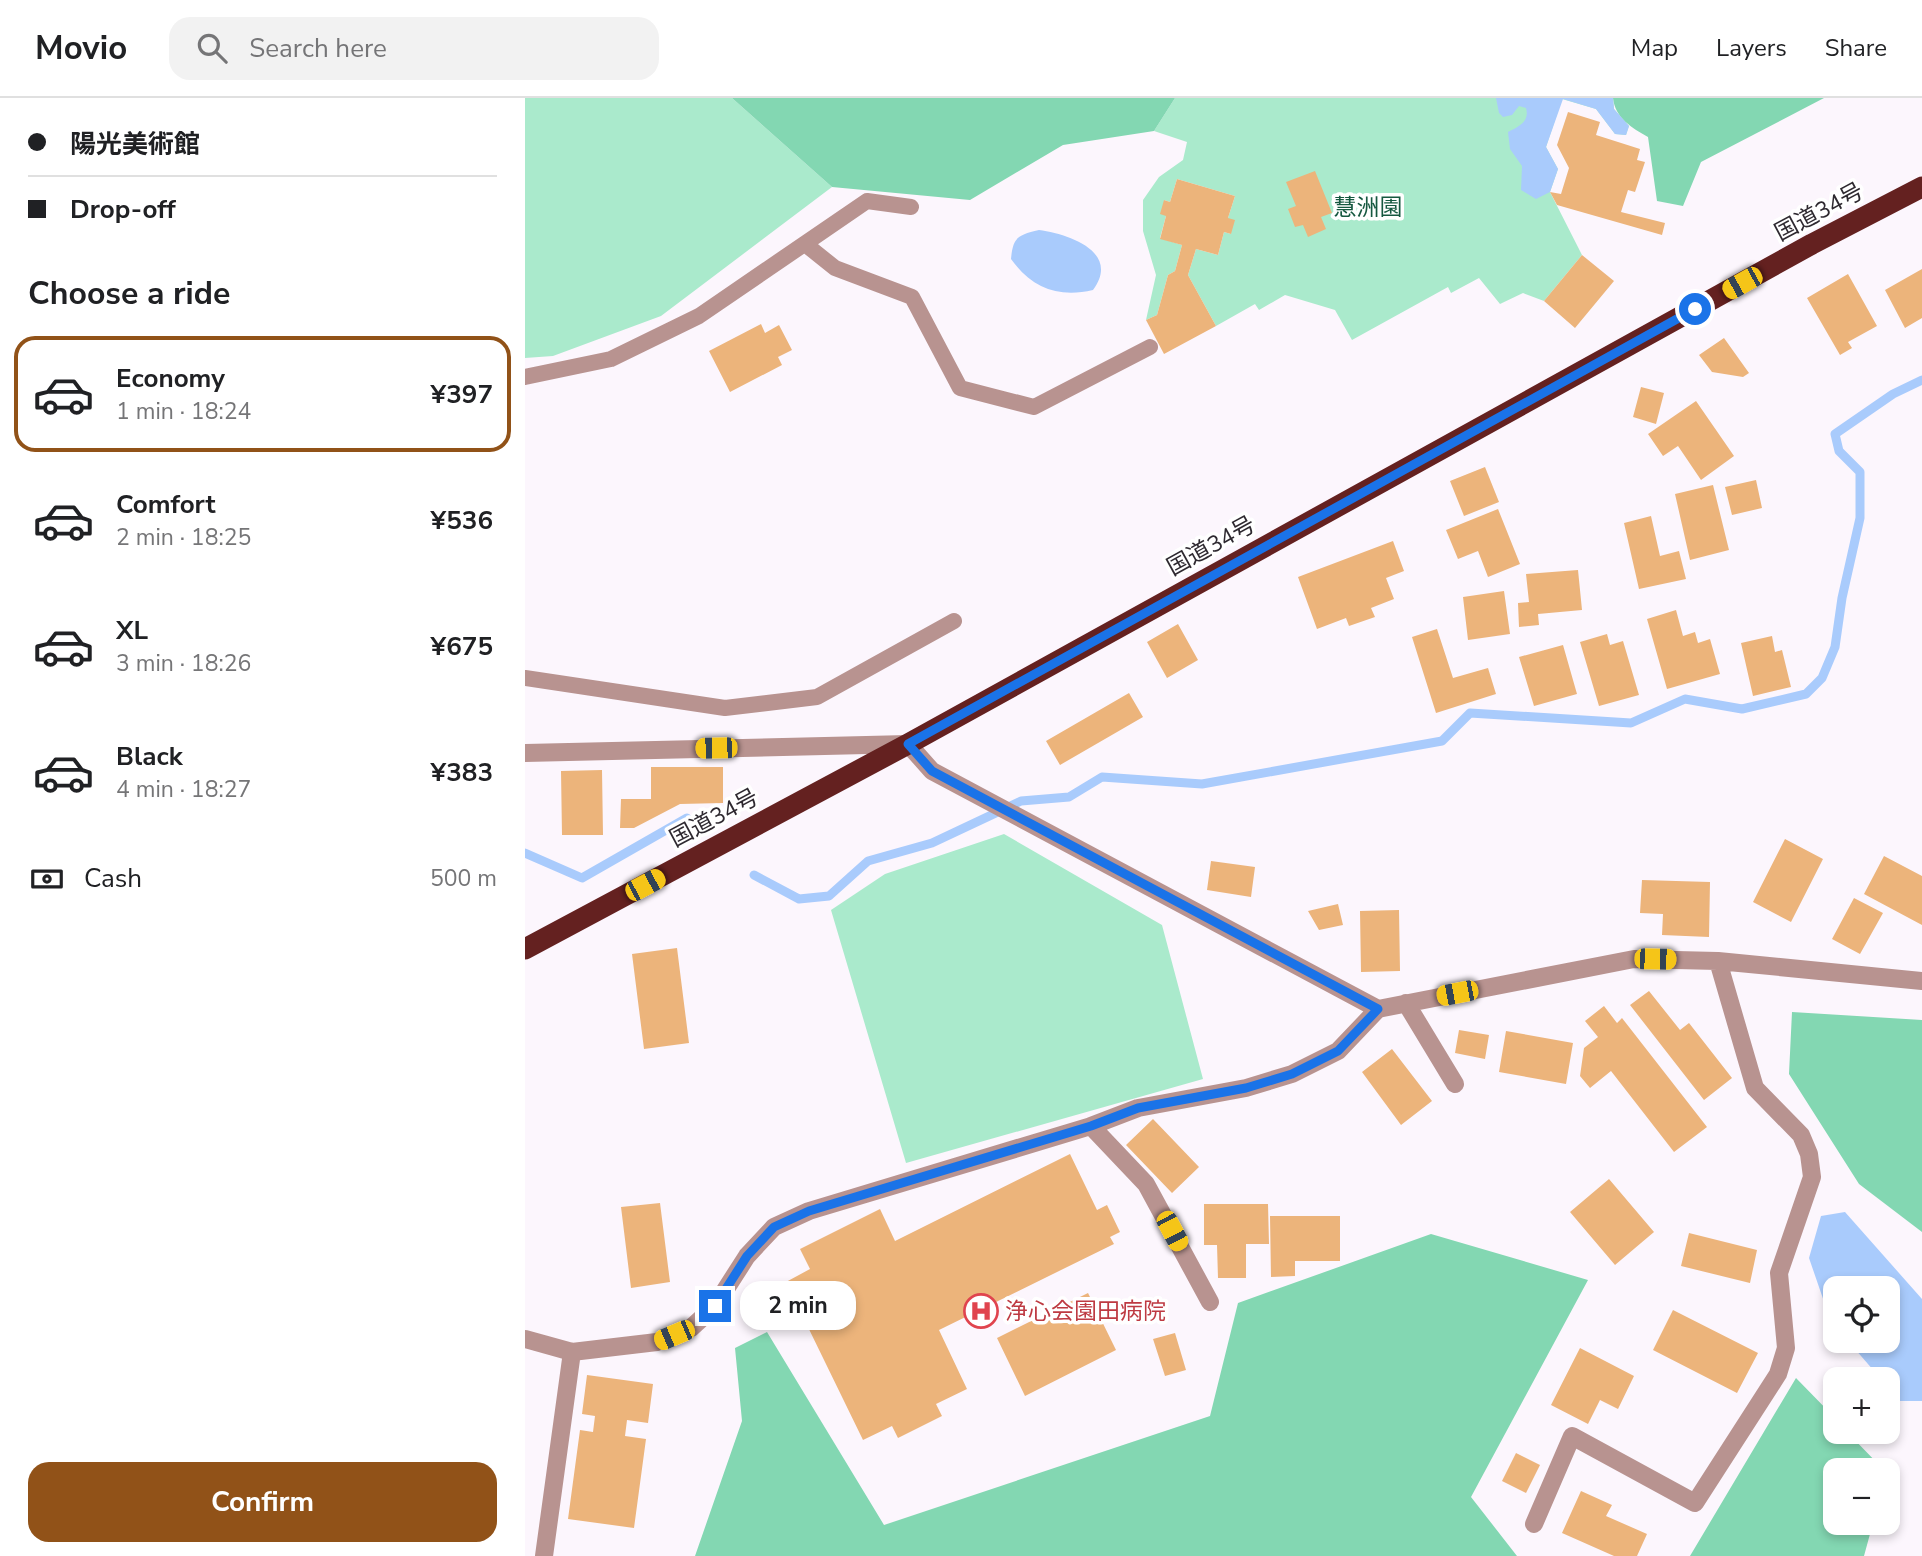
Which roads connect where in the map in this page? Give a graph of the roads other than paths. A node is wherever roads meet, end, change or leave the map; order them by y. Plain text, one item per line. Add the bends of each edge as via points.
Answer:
1 (1922, 187) edge
2 (911, 207) dead end
3 (805, 244) junction
4 (1150, 347) dead end
5 (525, 377) edge
6 (954, 621) dead end
7 (525, 678) edge
8 (908, 744) junction
9 (525, 752) edge
10 (525, 949) edge
11 (1718, 961) junction
12 (1922, 981) edge
13 (1406, 1003) junction
14 (1378, 1009) junction
15 (1455, 1084) dead end
16 (1091, 1126) junction
17 (1210, 1302) dead end
18 (525, 1339) edge
19 (572, 1352) junction
20 (1534, 1524) dead end
21 (544, 1556) edge

1 - 8 highway, 国道34号
2 - 3 lane via 867,201
3 - 4 lane via 835,268 912,297 960,388 1034,407
3 - 5 lane via 699,316 624,353
6 - 7 lane via 817,697 725,708
8 - 9 street
8 - 10 highway, 国道34号
8 - 14 street via 932,771
11 - 12 street
11 - 13 street via 1634,959
11 - 20 street via 1755,1088 1801,1135 1809,1154 1812,1177 1779,1273 1786,1348 1778,1374 1695,1503 1572,1436
13 - 14 street
13 - 15 street
14 - 16 street via 1338,1051 1292,1074 1246,1088 1138,1108
16 - 17 street via 1146,1184
16 - 19 street via 809,1211 774,1227 747,1256 715,1306 691,1328 657,1342
18 - 19 street
19 - 21 street

